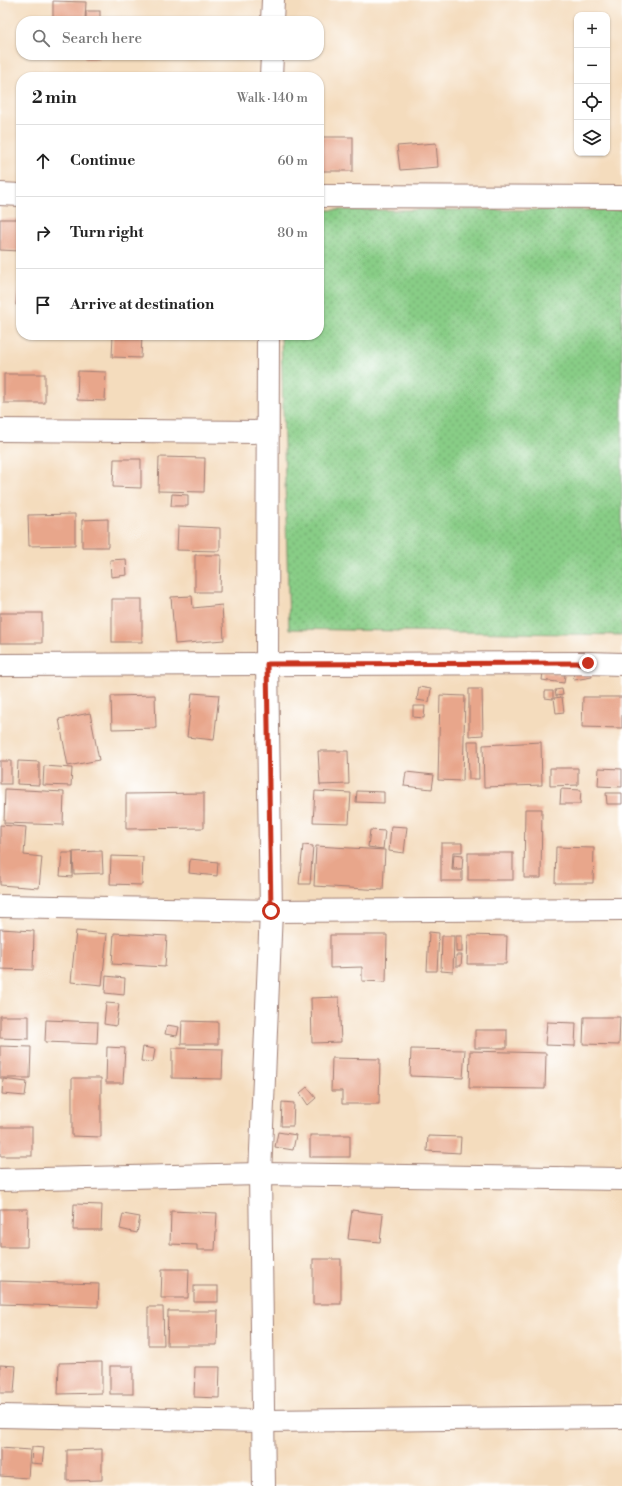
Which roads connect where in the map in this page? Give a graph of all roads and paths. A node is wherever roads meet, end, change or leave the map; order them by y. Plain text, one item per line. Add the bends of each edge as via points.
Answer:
1 (273, 0) edge
2 (272, 16) edge
3 (272, 60) edge
4 (271, 72) edge
5 (0, 194) edge
6 (16, 195) edge
7 (324, 196) edge
8 (622, 197) edge
9 (268, 340) edge
10 (0, 430) edge
11 (267, 432) junction
12 (267, 664) junction
13 (622, 664) edge
14 (0, 666) edge
15 (0, 906) edge
16 (622, 909) edge
17 (271, 911) junction
18 (260, 1174) junction
19 (622, 1179) edge
20 (0, 1180) edge
21 (0, 1416) edge
22 (622, 1416) edge
23 (263, 1421) junction
24 (264, 1486) edge

1 - 2 street
3 - 4 street
5 - 6 street
7 - 8 street
9 - 11 street
10 - 11 street
11 - 12 street
12 - 13 street
12 - 14 street
12 - 17 street
15 - 17 street
16 - 17 street
17 - 18 street
18 - 19 street
18 - 20 street
18 - 23 street
21 - 23 street
22 - 23 street
23 - 24 street

